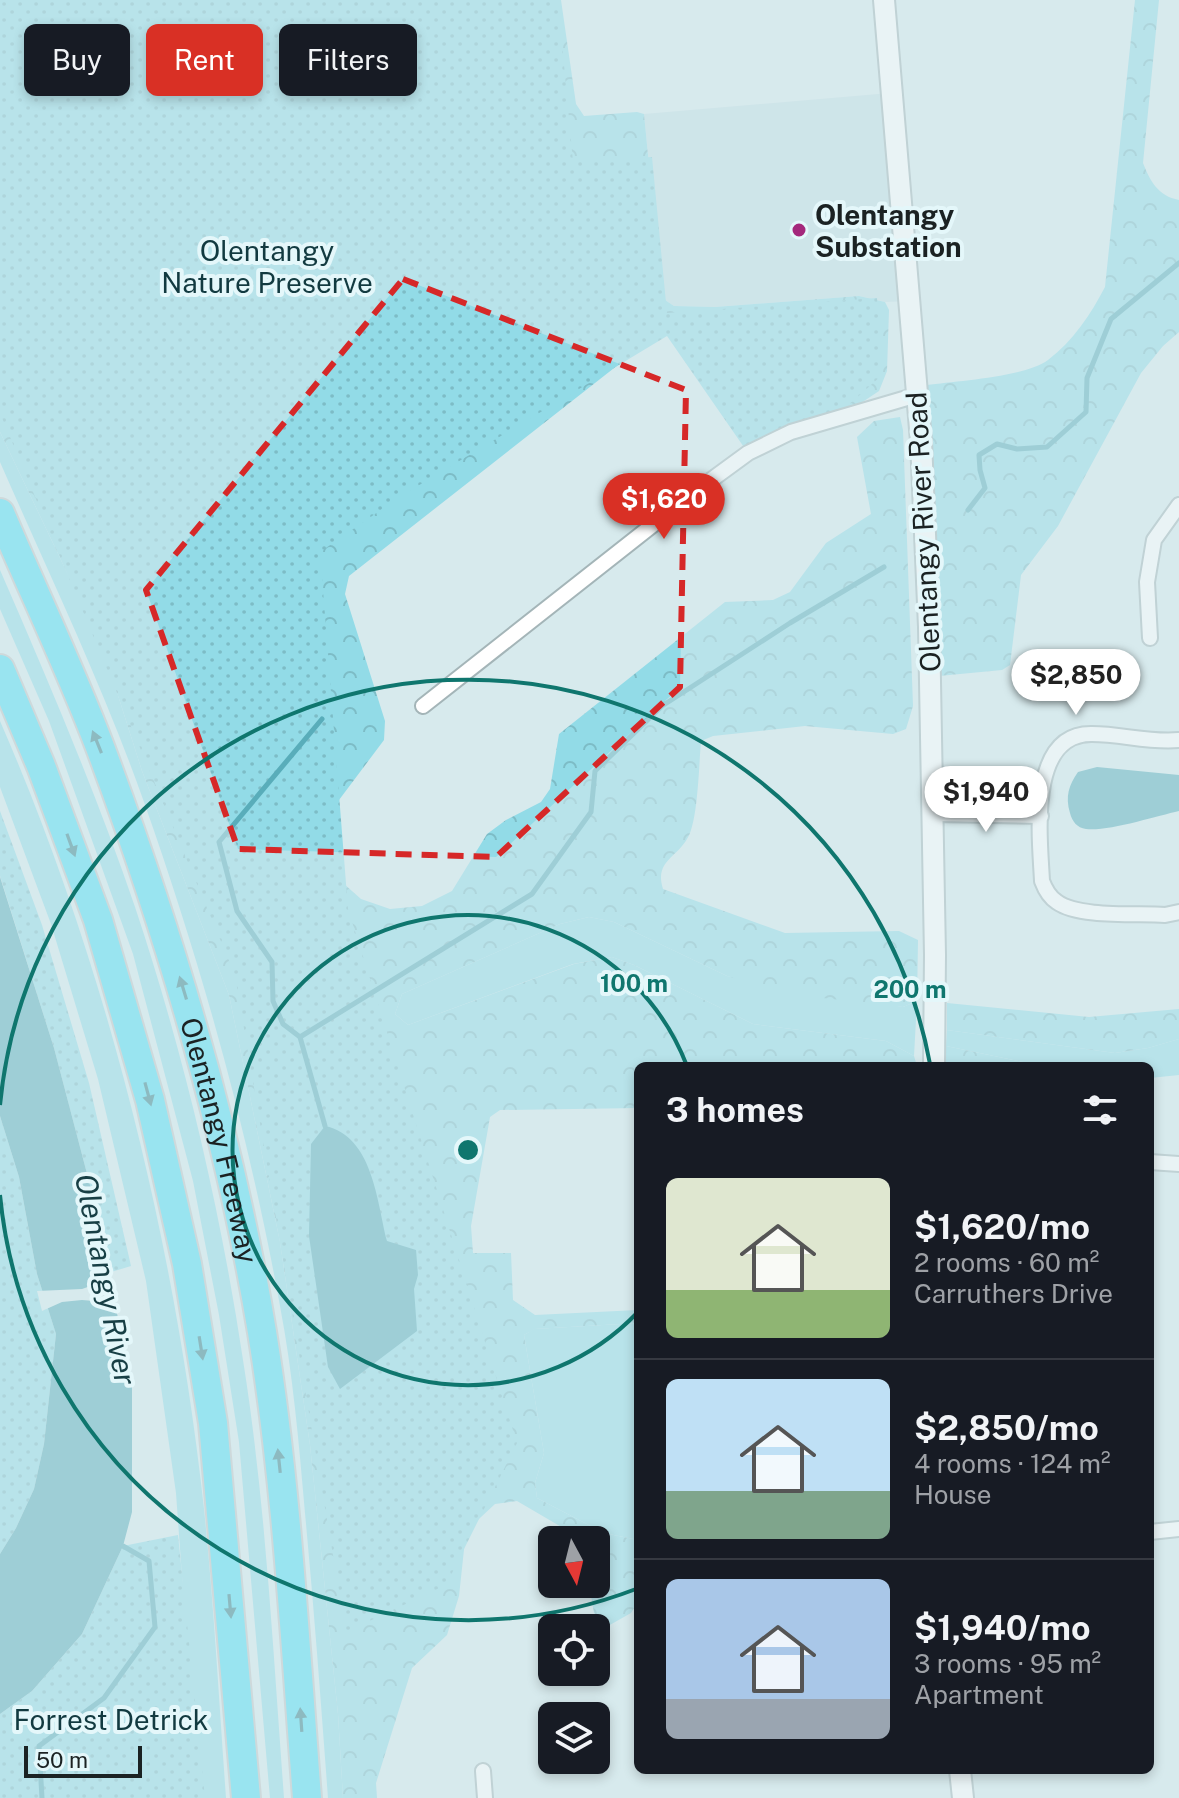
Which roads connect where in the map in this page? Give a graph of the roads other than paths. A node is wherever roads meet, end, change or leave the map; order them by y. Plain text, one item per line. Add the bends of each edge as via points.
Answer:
1 (884, 0) edge
2 (917, 395) junction
3 (1179, 505) edge
4 (0, 513) edge
5 (1150, 638) dead end
6 (0, 669) edge
7 (423, 706) dead end
8 (1179, 740) edge
9 (1041, 797) junction
10 (933, 804) junction
11 (1041, 816) junction
12 (1179, 912) edge
13 (934, 1062) edge
14 (1154, 1162) edge
15 (1179, 1164) edge
16 (1179, 1529) edge
17 (1154, 1532) edge
18 (483, 1771) dead end
19 (960, 1774) edge
20 (246, 1798) edge
21 (307, 1798) edge
22 (485, 1798) edge
23 (963, 1798) edge

1 - 2 main road, Olentangy River Road
2 - 7 street via 791,432 748,453
2 - 10 main road, Olentangy River Road
3 - 5 street via 1154,540 1147,582
21 -> 4 highway, Olentangy Freeway via 287,1533 262,1333 209,1085 156,903 104,758
6 -> 20 highway, Olentangy Freeway via 98,920 150,1100 187,1264 213,1423
8 - 9 street via 1075,736 1049,761
9 - 10 street
9 - 11 street
10 - 11 street
10 - 13 main road, Olentangy River Road
11 - 12 street via 1042,881 1058,904 1077,910
14 - 15 street
16 - 17 street
18 - 22 street
19 - 23 main road

